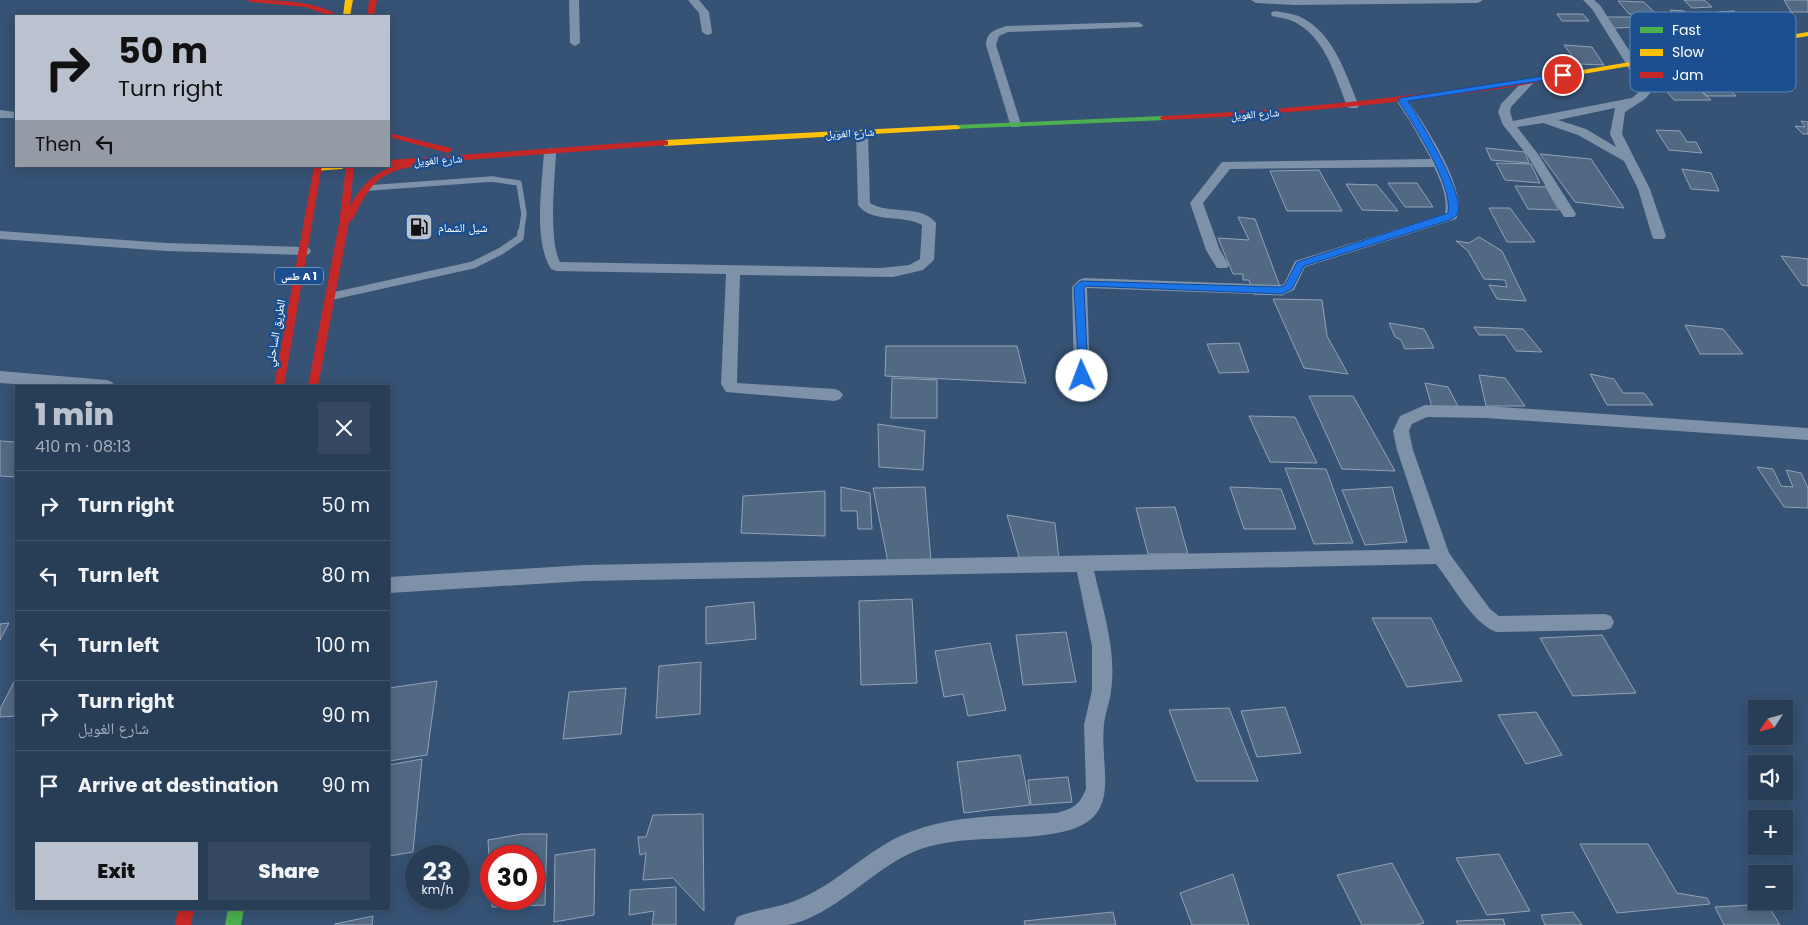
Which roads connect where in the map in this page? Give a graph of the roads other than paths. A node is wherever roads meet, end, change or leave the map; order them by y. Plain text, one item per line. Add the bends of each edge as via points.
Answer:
1 (251, 0) edge
2 (349, 0) edge
3 (373, 0) edge
4 (574, 0) edge
5 (693, 0) edge
6 (1256, 0) edge
7 (1478, 0) edge
8 (1588, 0) edge
9 (1276, 14) dead end
10 (334, 15) edge
11 (346, 15) edge
12 (371, 15) edge
13 (1138, 25) dead end
14 (707, 32) dead end
15 (575, 43) dead end
16 (1630, 62) edge
17 (1630, 64) edge
18 (1529, 81) junction
19 (1645, 92) edge
20 (1402, 100) junction
21 (1635, 100) junction
22 (1353, 106) junction
23 (1607, 106) junction
24 (0, 114) edge
25 (15, 115) edge
26 (1545, 120) junction
27 (1015, 124) junction
28 (1509, 125) junction
29 (1589, 125) junction
30 (862, 132) junction
31 (390, 135) edge
32 (696, 141) junction
33 (390, 152) edge
34 (550, 152) junction
35 (449, 154) junction
36 (1629, 158) junction
37 (1439, 162) junction
38 (390, 163) edge
39 (350, 167) edge
40 (318, 168) edge
41 (367, 189) junction
42 (1569, 214) dead end
43 (344, 224) junction
44 (0, 235) edge
45 (1659, 236) dead end
46 (304, 251) junction
47 (1222, 265) dead end
48 (733, 270) junction
49 (331, 297) junction
50 (1082, 376) dead end
51 (0, 377) edge
52 (95, 385) edge
53 (279, 385) edge
54 (313, 385) edge
55 (835, 395) dead end
56 (1808, 434) edge
57 (1442, 556) junction
58 (1084, 564) junction
59 (390, 584) edge
60 (1605, 622) dead end
61 (186, 910) edge
62 (236, 910) edge
63 (183, 925) edge
64 (233, 925) edge
65 (745, 925) edge

1 - 10 main road via 311,3
2 - 11 main road
3 - 12 main road
4 - 15 street
5 - 14 street via 704,12
6 - 7 street
8 - 16 street via 1596,7
9 - 22 street via 1295,18 1317,36 1330,53
13 - 27 street via 1008,28 993,35 990,41
17 - 18 main road, شارع الغويل
18 - 20 main road, شارع الغويل
18 - 28 street via 1505,106
19 - 21 street
20 - 22 main road, شارع الغويل
20 - 37 street
21 - 23 street
21 - 36 street via 1620,110 1616,123 1616,134
22 - 27 main road, شارع الغويل via 1242,115
23 - 26 street
23 - 29 street
24 - 25 street
26 - 28 street
26 - 29 street
27 - 30 main road, شارع الغويل
28 - 42 street via 1532,154
29 - 36 street
30 - 32 main road, شارع الغويل
30 - 48 street via 864,205 878,212 917,217 929,223 928,254 924,263 898,272 881,273
31 - 35 main road
32 - 34 main road, شارع الغويل
32 - 35 main road, شارع الغويل via 678,138
33 - 35 main road, شارع الغويل
34 - 35 main road, شارع الغويل
34 - 48 street via 547,224 549,254 556,266
35 - 38 main road, شارع الغويل
35 - 41 main road via 385,173 373,180
36 - 45 street via 1644,189
37 - 47 street via 1226,165 1196,203
37 - 50 street via 1454,208 1451,216 1300,264 1289,287 1282,290 1084,283 1079,287
39 - 43 main road, طس A 1
40 - 46 main road, الطريق الساحلي / طس A 1
41 - 43 main road
41 - 49 lane via 492,180 519,183 524,214 520,238 473,265
43 - 49 main road, طس A 1
44 - 46 street via 166,247
46 - 53 main road, الطريق الساحلي / طس A 1
48 - 55 street via 731,388
49 - 54 main road, طس A 1
51 - 52 street
56 - 57 street via 1486,412 1425,412 1414,415 1406,420 1401,431
57 - 58 street
57 - 60 street via 1484,615 1496,624
58 - 59 street via 584,573
58 - 65 street via 1101,654 1102,690 1094,726 1096,789 1090,805 1080,816 1057,823 942,832 911,842 801,910
61 - 63 main road
62 - 64 main road

